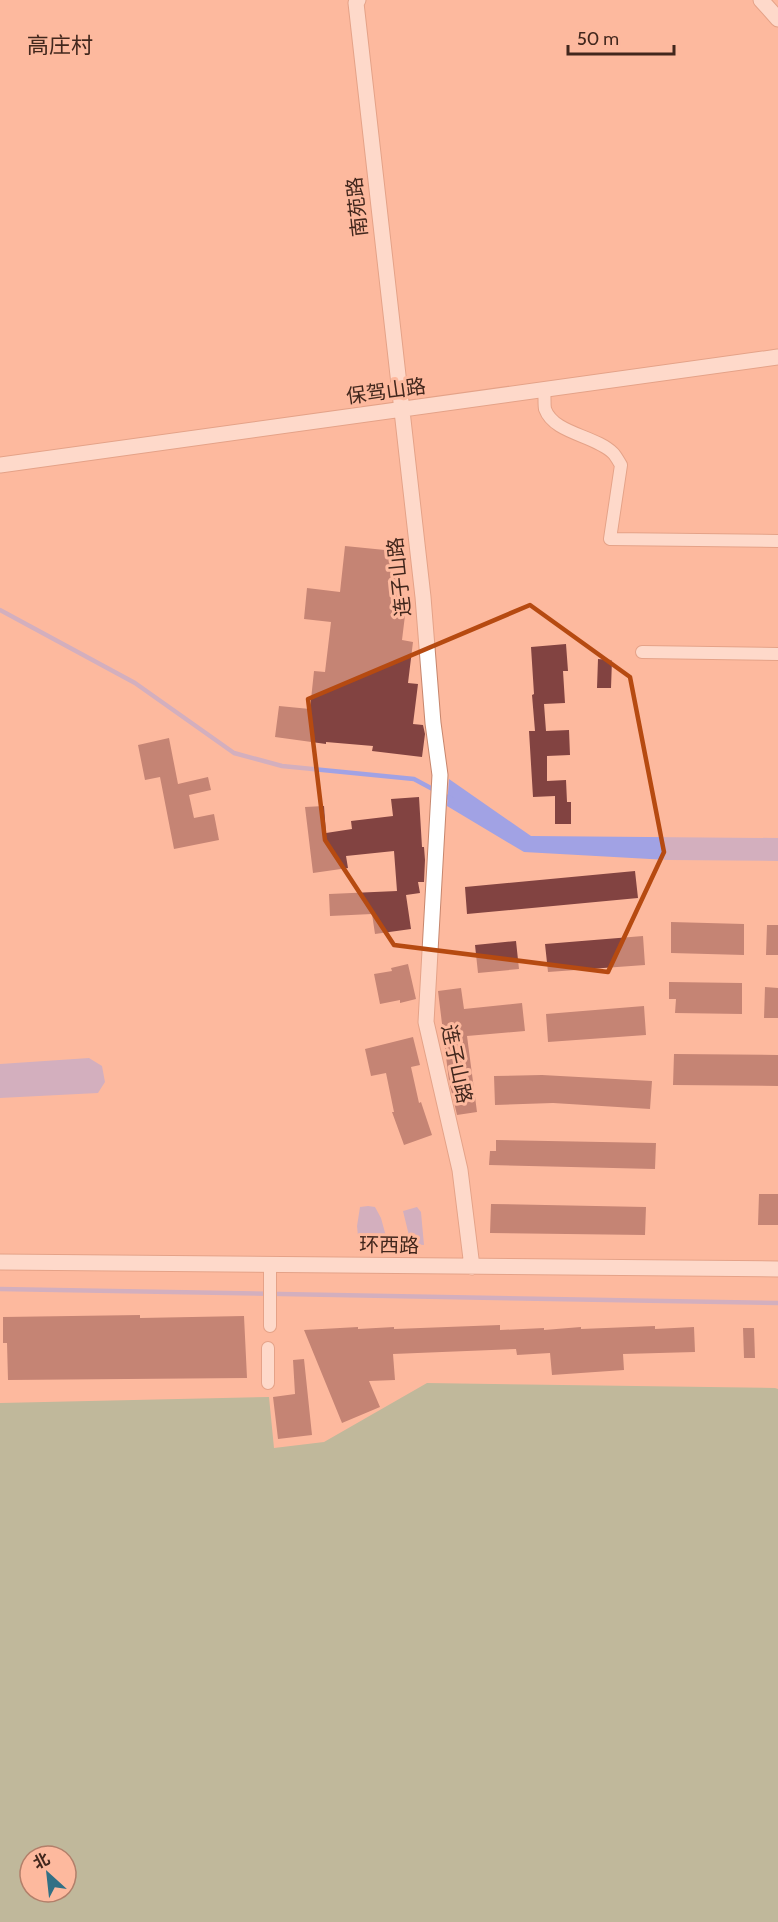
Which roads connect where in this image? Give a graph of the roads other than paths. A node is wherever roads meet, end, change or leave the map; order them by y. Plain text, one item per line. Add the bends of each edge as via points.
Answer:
1 (358, 0) edge
2 (761, 0) edge
3 (778, 19) edge
4 (778, 357) edge
5 (544, 390) junction
6 (401, 410) junction
7 (0, 465) edge
8 (778, 541) edge
9 (642, 652) dead end
10 (778, 654) edge
11 (0, 1262) edge
12 (270, 1264) junction
13 (472, 1267) junction
14 (778, 1269) edge
15 (270, 1326) dead end
16 (268, 1348) dead end
17 (268, 1383) dead end

1 - 6 street, 南苑路
2 - 3 street
4 - 5 street, 保驾山路
5 - 6 street, 保驾山路
5 - 8 street via 545,408 558,426 593,440 613,453 621,465 610,539
6 - 7 street, 保驾山路
6 - 13 street, 连子山路 via 441,775 426,1022 460,1170
9 - 10 street
11 - 12 street, 环西路
12 - 13 street, 环西路
12 - 15 street
13 - 14 street, 环西路
16 - 17 street

